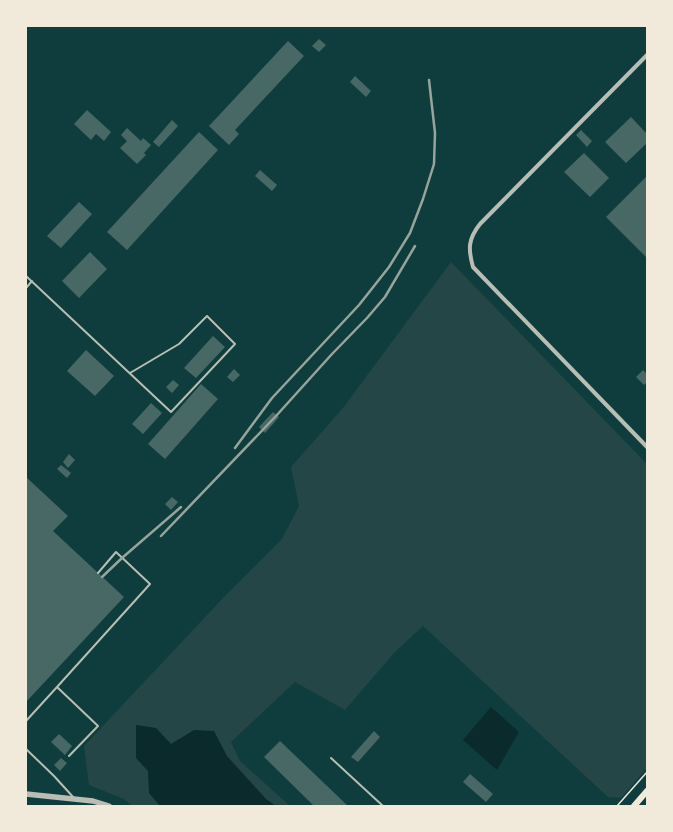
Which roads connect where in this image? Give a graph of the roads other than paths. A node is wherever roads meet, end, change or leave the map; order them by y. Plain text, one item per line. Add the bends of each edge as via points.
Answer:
1 (647, 55) edge
2 (26, 276) edge
3 (32, 281) junction
4 (26, 288) edge
5 (130, 373) junction
6 (647, 447) edge
7 (98, 573) dead end
8 (57, 687) junction
9 (26, 721) edge
10 (26, 750) edge
11 (69, 756) dead end
12 (331, 758) dead end
13 (647, 791) edge
14 (26, 794) edge
15 (75, 799) junction
16 (109, 806) edge
17 (383, 806) edge
18 (590, 806) edge
19 (600, 806) edge
20 (634, 806) edge

1 - 6 street via 480,224 474,232 469,254 473,267
2 - 3 lane
3 - 4 lane
3 - 5 lane
5 - 5 lane via 171,412 235,344 207,316 179,344
7 - 8 lane via 116,552 150,584
8 - 9 lane
8 - 11 lane via 98,726
10 - 15 lane
12 - 17 lane
13 - 20 main road
14 - 15 street
15 - 16 street
18 - 19 lane

